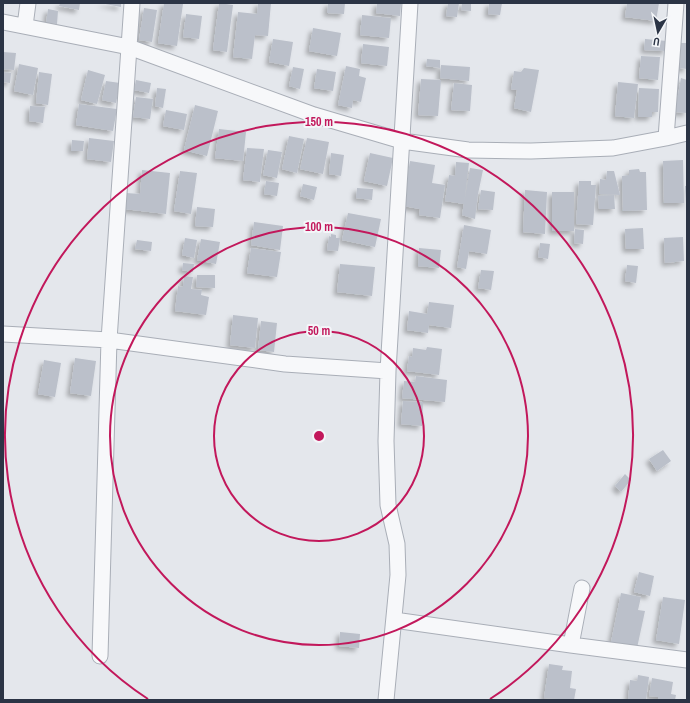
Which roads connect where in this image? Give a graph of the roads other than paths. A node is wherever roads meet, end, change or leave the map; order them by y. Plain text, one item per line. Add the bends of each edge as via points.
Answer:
1 (28, 3) edge
2 (132, 3) edge
3 (410, 3) edge
4 (676, 3) edge
5 (3, 22) edge
6 (25, 26) junction
7 (129, 48) junction
8 (687, 133) edge
9 (666, 138) junction
10 (402, 141) junction
11 (3, 334) edge
12 (109, 340) junction
13 (388, 371) junction
14 (582, 588) dead end
15 (394, 620) junction
16 (571, 645) junction
17 (100, 656) dead end
18 (687, 660) edge
19 (386, 700) edge

1 - 6 street
2 - 7 street
3 - 10 street
4 - 9 street
5 - 6 street
6 - 7 street
7 - 10 street via 314,115
7 - 12 street
8 - 9 street
9 - 10 street via 613,148 532,151 468,150
10 - 13 street
11 - 12 street
12 - 13 street via 285,364
12 - 17 street
13 - 15 street via 388,505 397,544 398,575
14 - 16 street
15 - 16 street
15 - 19 street
16 - 18 street

